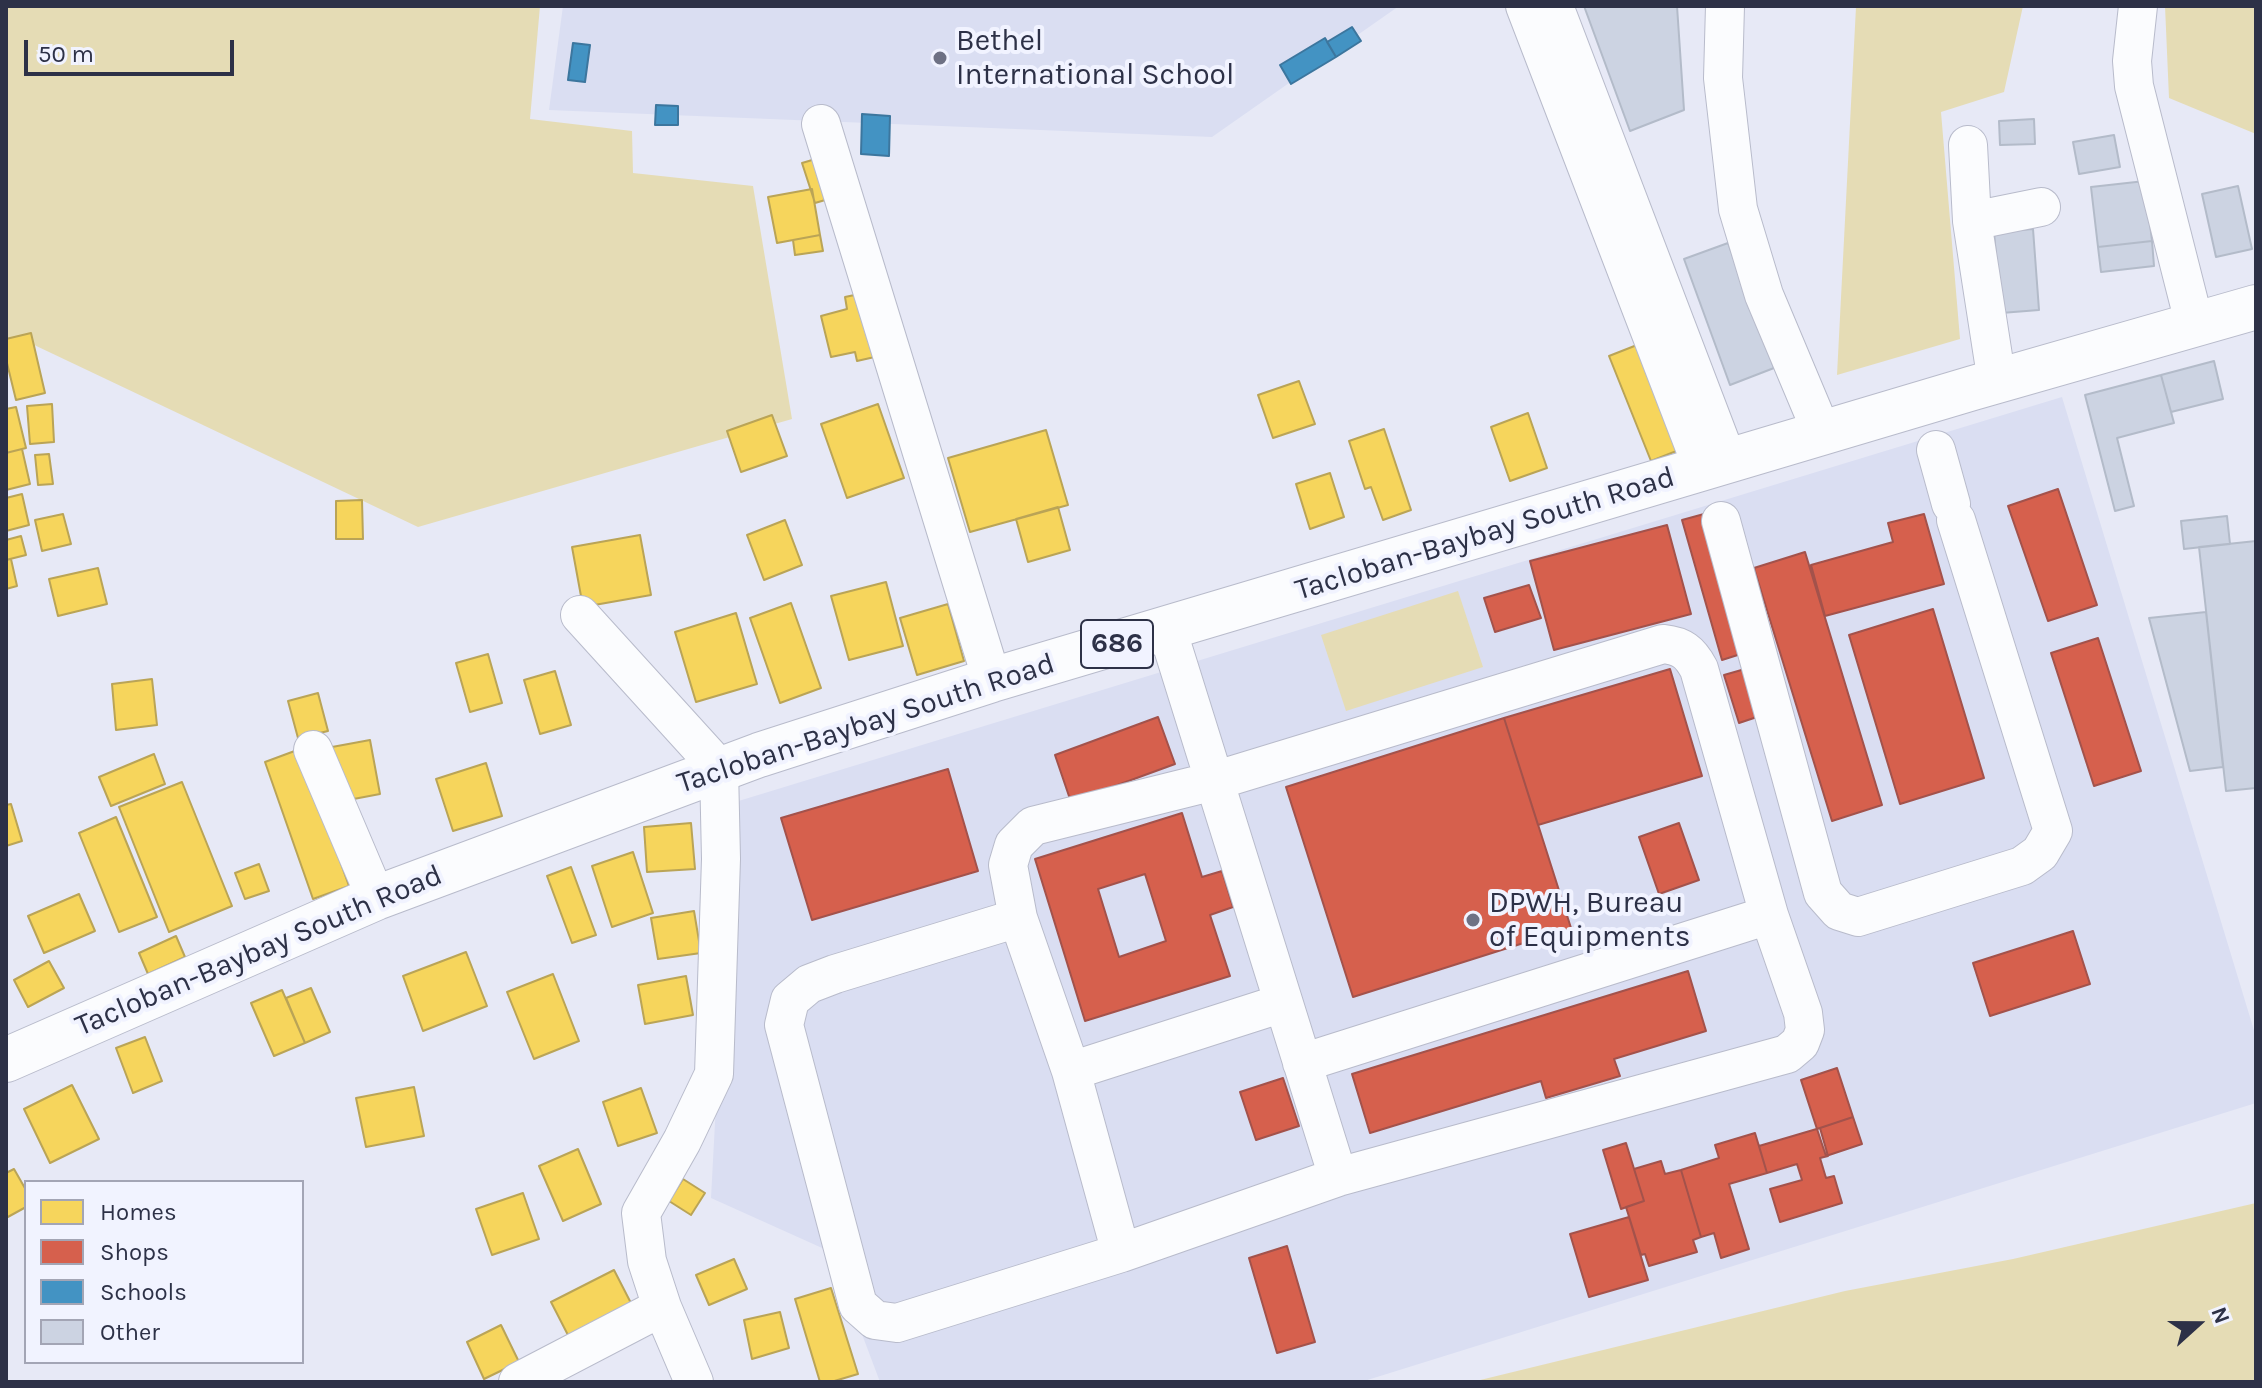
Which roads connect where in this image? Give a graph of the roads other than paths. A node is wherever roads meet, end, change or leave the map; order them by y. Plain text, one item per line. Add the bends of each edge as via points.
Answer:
1 (1525, 6) edge
2 (1554, 6) edge
3 (1725, 6) edge
4 (2138, 6) edge
5 (821, 124) dead end
6 (1968, 145) dead end
7 (2041, 207) dead end
8 (1972, 221) junction
9 (2256, 307) edge
10 (2195, 326) junction
11 (1997, 382) junction
12 (1929, 429) junction
13 (1822, 433) junction
14 (1716, 465) junction
15 (1721, 521) dead end
16 (580, 615) dead end
17 (1167, 629) junction
18 (992, 680) junction
19 (313, 750) dead end
20 (719, 768) junction
21 (1214, 781) junction
22 (376, 898) junction
23 (1769, 915) junction
24 (1018, 918) junction
25 (1283, 1003) junction
26 (6, 1060) edge
27 (1302, 1063) junction
28 (1071, 1071) junction
29 (1338, 1177) junction
30 (1121, 1253) junction
31 (662, 1307) junction
32 (518, 1382) edge
33 (694, 1382) edge

1 - 14 street
2 - 14 street
3 - 13 street via 1723,78 1738,209 1764,295
4 - 10 street via 2134,86
5 - 18 street
6 - 8 street
7 - 8 street
8 - 11 street
9 - 10 main road, Tacloban-Baybay South Road / 686
10 - 11 main road, Tacloban-Baybay South Road / 686
11 - 12 main road, Tacloban-Baybay South Road / 686
12 - 13 main road, Tacloban-Baybay South Road / 686
12 - 15 street via 2053,831 2040,853 2022,866 1858,917 1839,911 1823,893
13 - 14 main road, Tacloban-Baybay South Road / 686
14 - 17 main road, Tacloban-Baybay South Road / 686
16 - 20 street
17 - 18 main road, Tacloban-Baybay South Road / 686
17 - 21 street
18 - 20 main road, Tacloban-Baybay South Road / 686
19 - 22 street
20 - 22 main road, Tacloban-Baybay South Road / 686
20 - 31 street via 714,1074 641,1213 647,1261
21 - 23 street via 1663,644 1678,645 1699,669
21 - 24 street via 1033,826 1014,845 1008,865
21 - 25 street
22 - 26 main road, Tacloban-Baybay South Road / 686
23 - 27 street
23 - 29 street via 1803,1013 1800,1043 1787,1054
24 - 28 street
24 - 30 street via 835,974 809,984 790,1000 784,1025 858,1305 875,1320 897,1323
25 - 27 street
25 - 28 street
27 - 29 street
28 - 30 street
29 - 30 street
31 - 32 street
31 - 33 street

